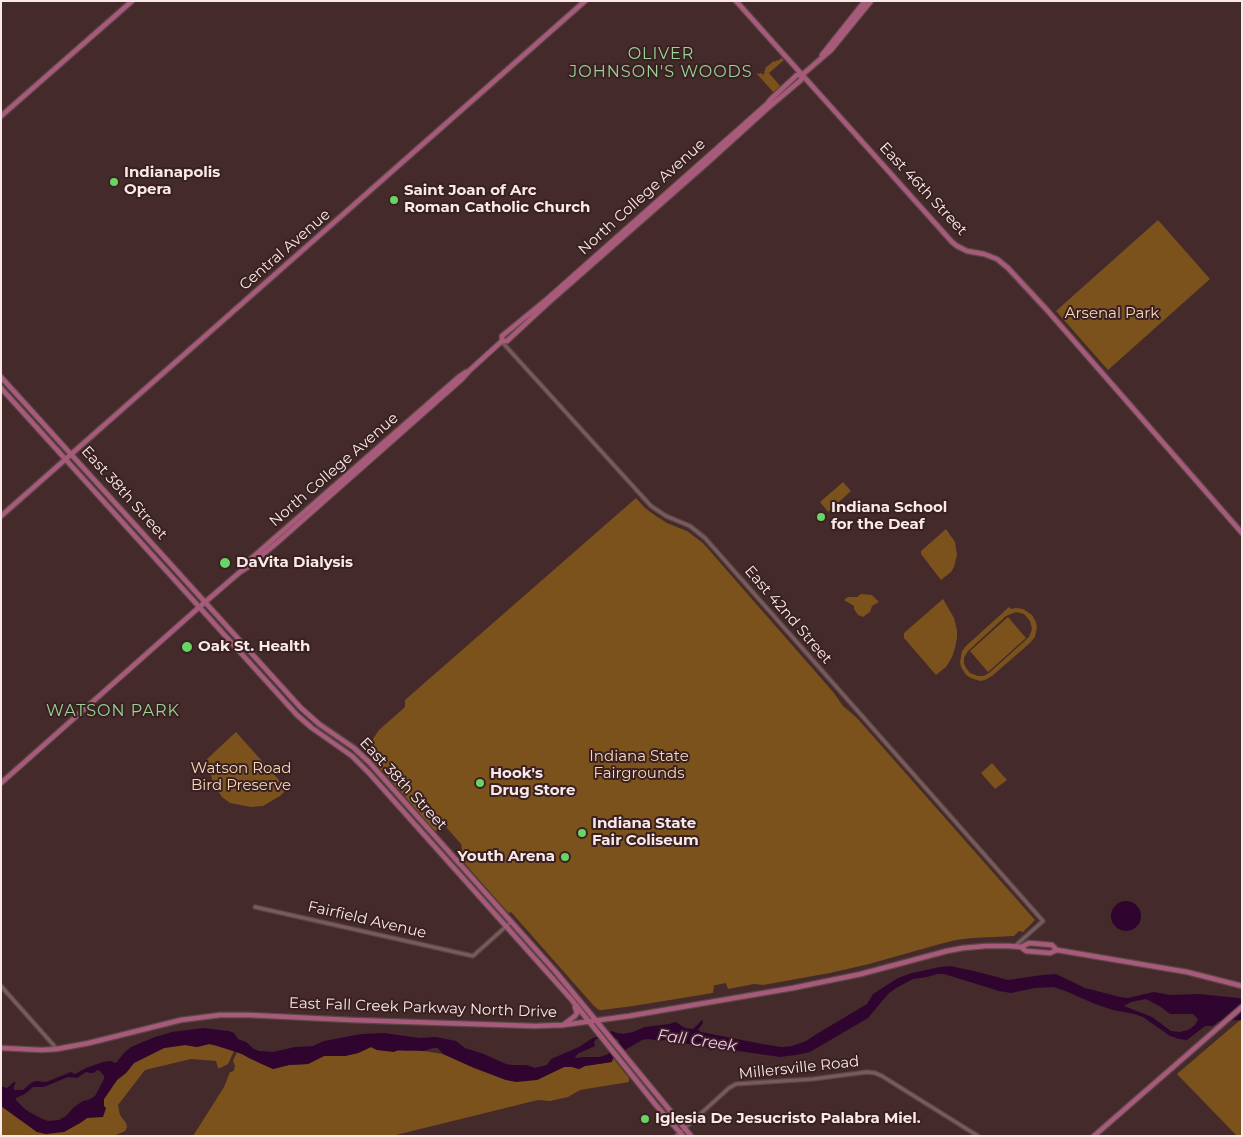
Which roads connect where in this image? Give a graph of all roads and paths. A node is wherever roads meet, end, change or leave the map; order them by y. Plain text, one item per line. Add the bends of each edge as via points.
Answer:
1 (132, 1) edge
2 (585, 1) edge
3 (736, 1) edge
4 (865, 1) edge
5 (871, 1) edge
6 (818, 60) junction
7 (802, 75) junction
8 (1, 116) edge
9 (502, 341) junction
10 (2, 380) edge
11 (1, 388) edge
12 (71, 454) junction
13 (66, 459) junction
14 (1, 516) edge
15 (1242, 533) edge
16 (205, 602) junction
17 (200, 607) junction
18 (1, 783) edge
19 (255, 907) dead end
20 (512, 922) junction
21 (506, 927) junction
22 (1014, 946) junction
23 (1, 986) edge
24 (1242, 986) edge
25 (571, 999) junction
26 (1242, 1008) edge
27 (596, 1020) junction
28 (588, 1022) junction
29 (563, 1025) junction
30 (1, 1048) edge
31 (57, 1049) junction
32 (684, 1128) junction
33 (679, 1135) edge
34 (691, 1136) edge
35 (978, 1136) edge
36 (1094, 1136) edge

1 - 8 main road
2 - 12 main road, Central Avenue
3 - 7 main road, East 46th Street
4 - 6 main road, North College Avenue
5 - 6 main road, North College Avenue via 831,50
6 - 7 main road, North College Avenue
7 - 9 main road, North College Avenue via 802,80 507,341
7 - 15 main road, East 46th Street via 951,241 963,250 997,259 1008,268
9 - 16 main road, North College Avenue
9 - 22 street, East 42nd Street via 651,506 690,526 705,538 1043,921
10 - 12 main road, East 38th Street
11 - 13 main road, East 38th Street
12 - 13 main road, Central Avenue
12 - 16 main road, East 38th Street
13 - 14 main road, Central Avenue
13 - 17 main road, East 38th Street
16 - 17 main road, North College Avenue
16 - 20 main road, East 38th Street via 304,712 369,762
17 - 18 main road, North College Avenue
17 - 21 main road, East 38th Street via 300,718 365,768
19 - 21 street, Fairfield Avenue via 473,956
20 - 21 street
20 - 27 main road, East 38th Street
21 - 25 main road, East 38th Street
22 - 24 main road, East Fall Creek Parkway North Drive via 1026,951 1050,953 1057,950 1188,972
22 - 27 main road, East Fall Creek Parkway North Drive via 947,951 841,978
23 - 31 street
25 - 28 main road, East 38th Street
25 - 29 main road via 577,1013
26 - 36 main road
27 - 28 main road, East Fall Creek Parkway North Drive
27 - 32 main road, East 38th Street
28 - 29 main road, East Fall Creek Parkway North Drive
28 - 33 main road, East 38th Street
29 - 31 main road, East Fall Creek Parkway North Drive via 220,1015 188,1018
30 - 31 main road, East Fall Creek Parkway North Drive
32 - 33 street
32 - 34 main road, East 38th Street
32 - 35 street, Millersville Road via 734,1084 864,1072 885,1078

